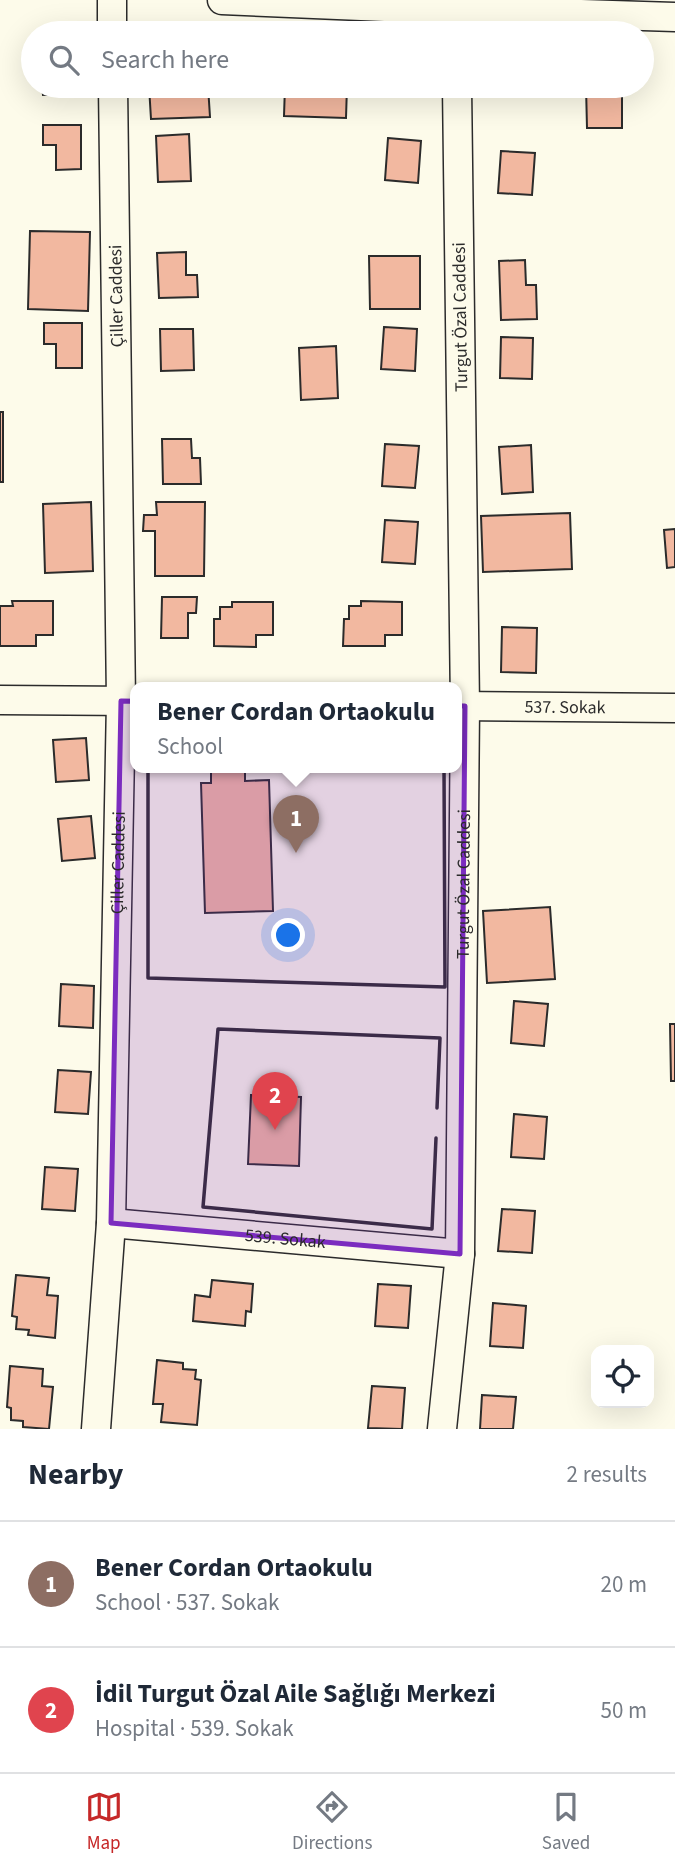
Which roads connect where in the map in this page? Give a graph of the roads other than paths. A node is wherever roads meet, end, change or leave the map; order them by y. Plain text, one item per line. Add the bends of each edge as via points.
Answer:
1 (112, 0) edge
2 (222, 0) edge
3 (456, 14) edge
4 (675, 17) edge
5 (112, 21) edge
6 (113, 98) edge
7 (457, 98) edge
8 (461, 682) edge
9 (0, 700) edge
10 (128, 701) edge
11 (462, 706) edge
12 (675, 708) edge
13 (461, 773) edge
14 (111, 1223) junction
15 (460, 1254) junction
16 (96, 1429) edge
17 (442, 1429) edge

1 - 5 street
2 - 3 street
3 - 4 street
6 - 10 street, Çiller Caddesi
7 - 8 street, Turgut Özal Caddesi
9 - 10 street
10 - 14 street, Çiller Caddesi
11 - 12 street, 537. Sokak
13 - 15 street, Turgut Özal Caddesi
14 - 15 street, 539. Sokak
14 - 16 street, Çiller Caddesi
15 - 17 street, Turgut Özal Caddesi

